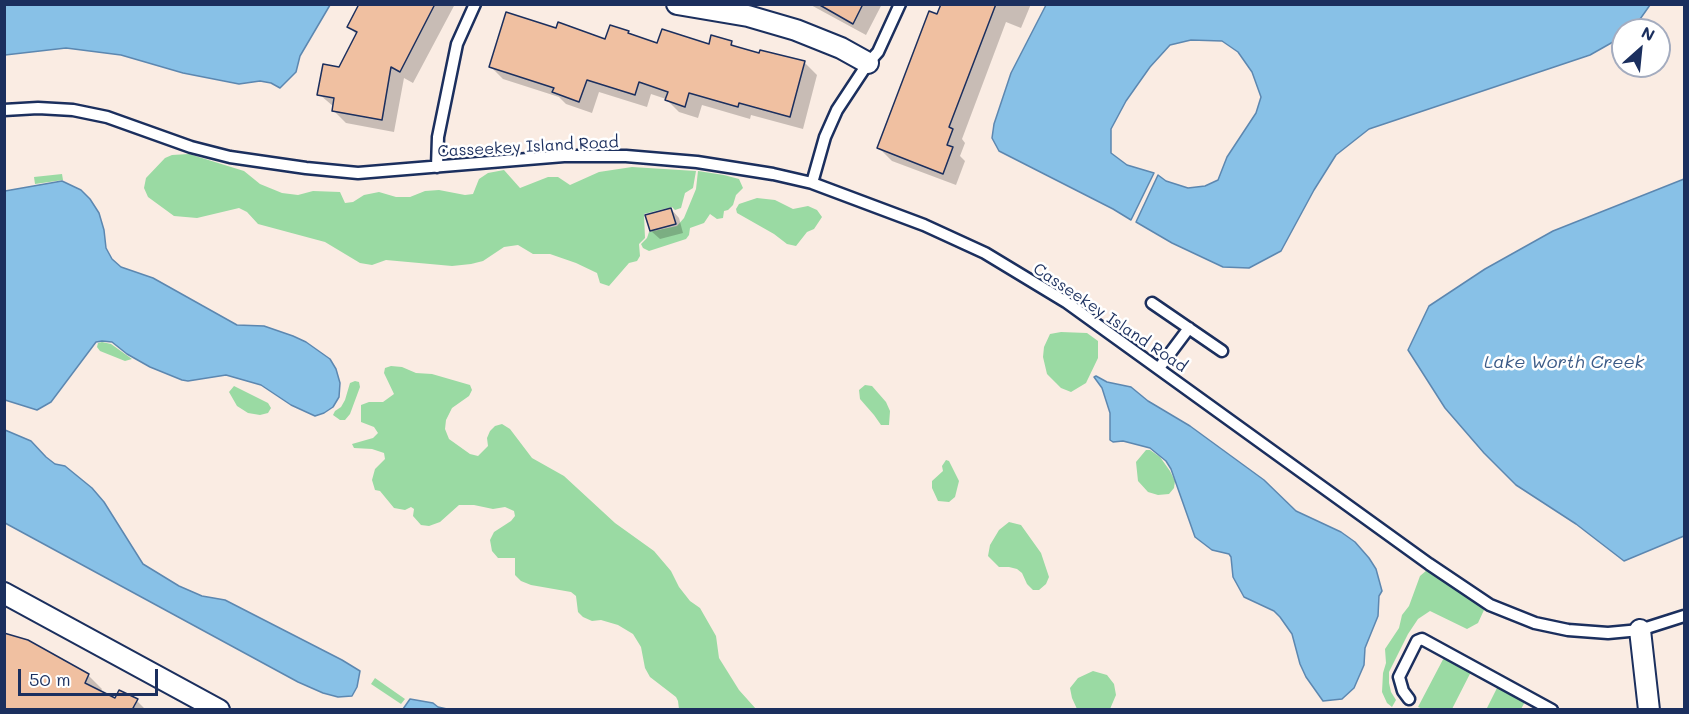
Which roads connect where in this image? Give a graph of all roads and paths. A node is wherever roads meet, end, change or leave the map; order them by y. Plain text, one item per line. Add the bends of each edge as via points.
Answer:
1 (475, 4) edge
2 (676, 4) edge
3 (900, 4) edge
4 (868, 63) junction
5 (4, 110) edge
6 (437, 167) junction
7 (812, 183) junction
8 (1152, 303) dead end
9 (1189, 328) junction
10 (1222, 351) dead end
11 (1159, 368) junction
12 (4, 593) edge
13 (1684, 616) edge
14 (1640, 630) junction
15 (1409, 699) dead end
16 (219, 710) edge
17 (1552, 710) edge
18 (1649, 710) edge

1 - 6 lane via 457,44 438,137
2 - 4 street via 748,16 796,30
3 - 4 lane via 878,52
4 - 7 lane via 837,110
5 - 6 lane, Casseekey Island Road via 72,110 107,117 220,155 306,168 358,173
6 - 7 lane, Casseekey Island Road via 564,156 626,156 697,162
7 - 11 lane, Casseekey Island Road via 924,225 985,253 1066,302
8 - 9 lane
9 - 10 lane
9 - 11 lane
11 - 14 lane, Casseekey Island Road via 1490,605 1535,623 1568,630
12 - 16 street
13 - 14 lane, Casseekey Island Road
14 - 18 street
15 - 17 lane via 1399,677 1417,641 1422,639

